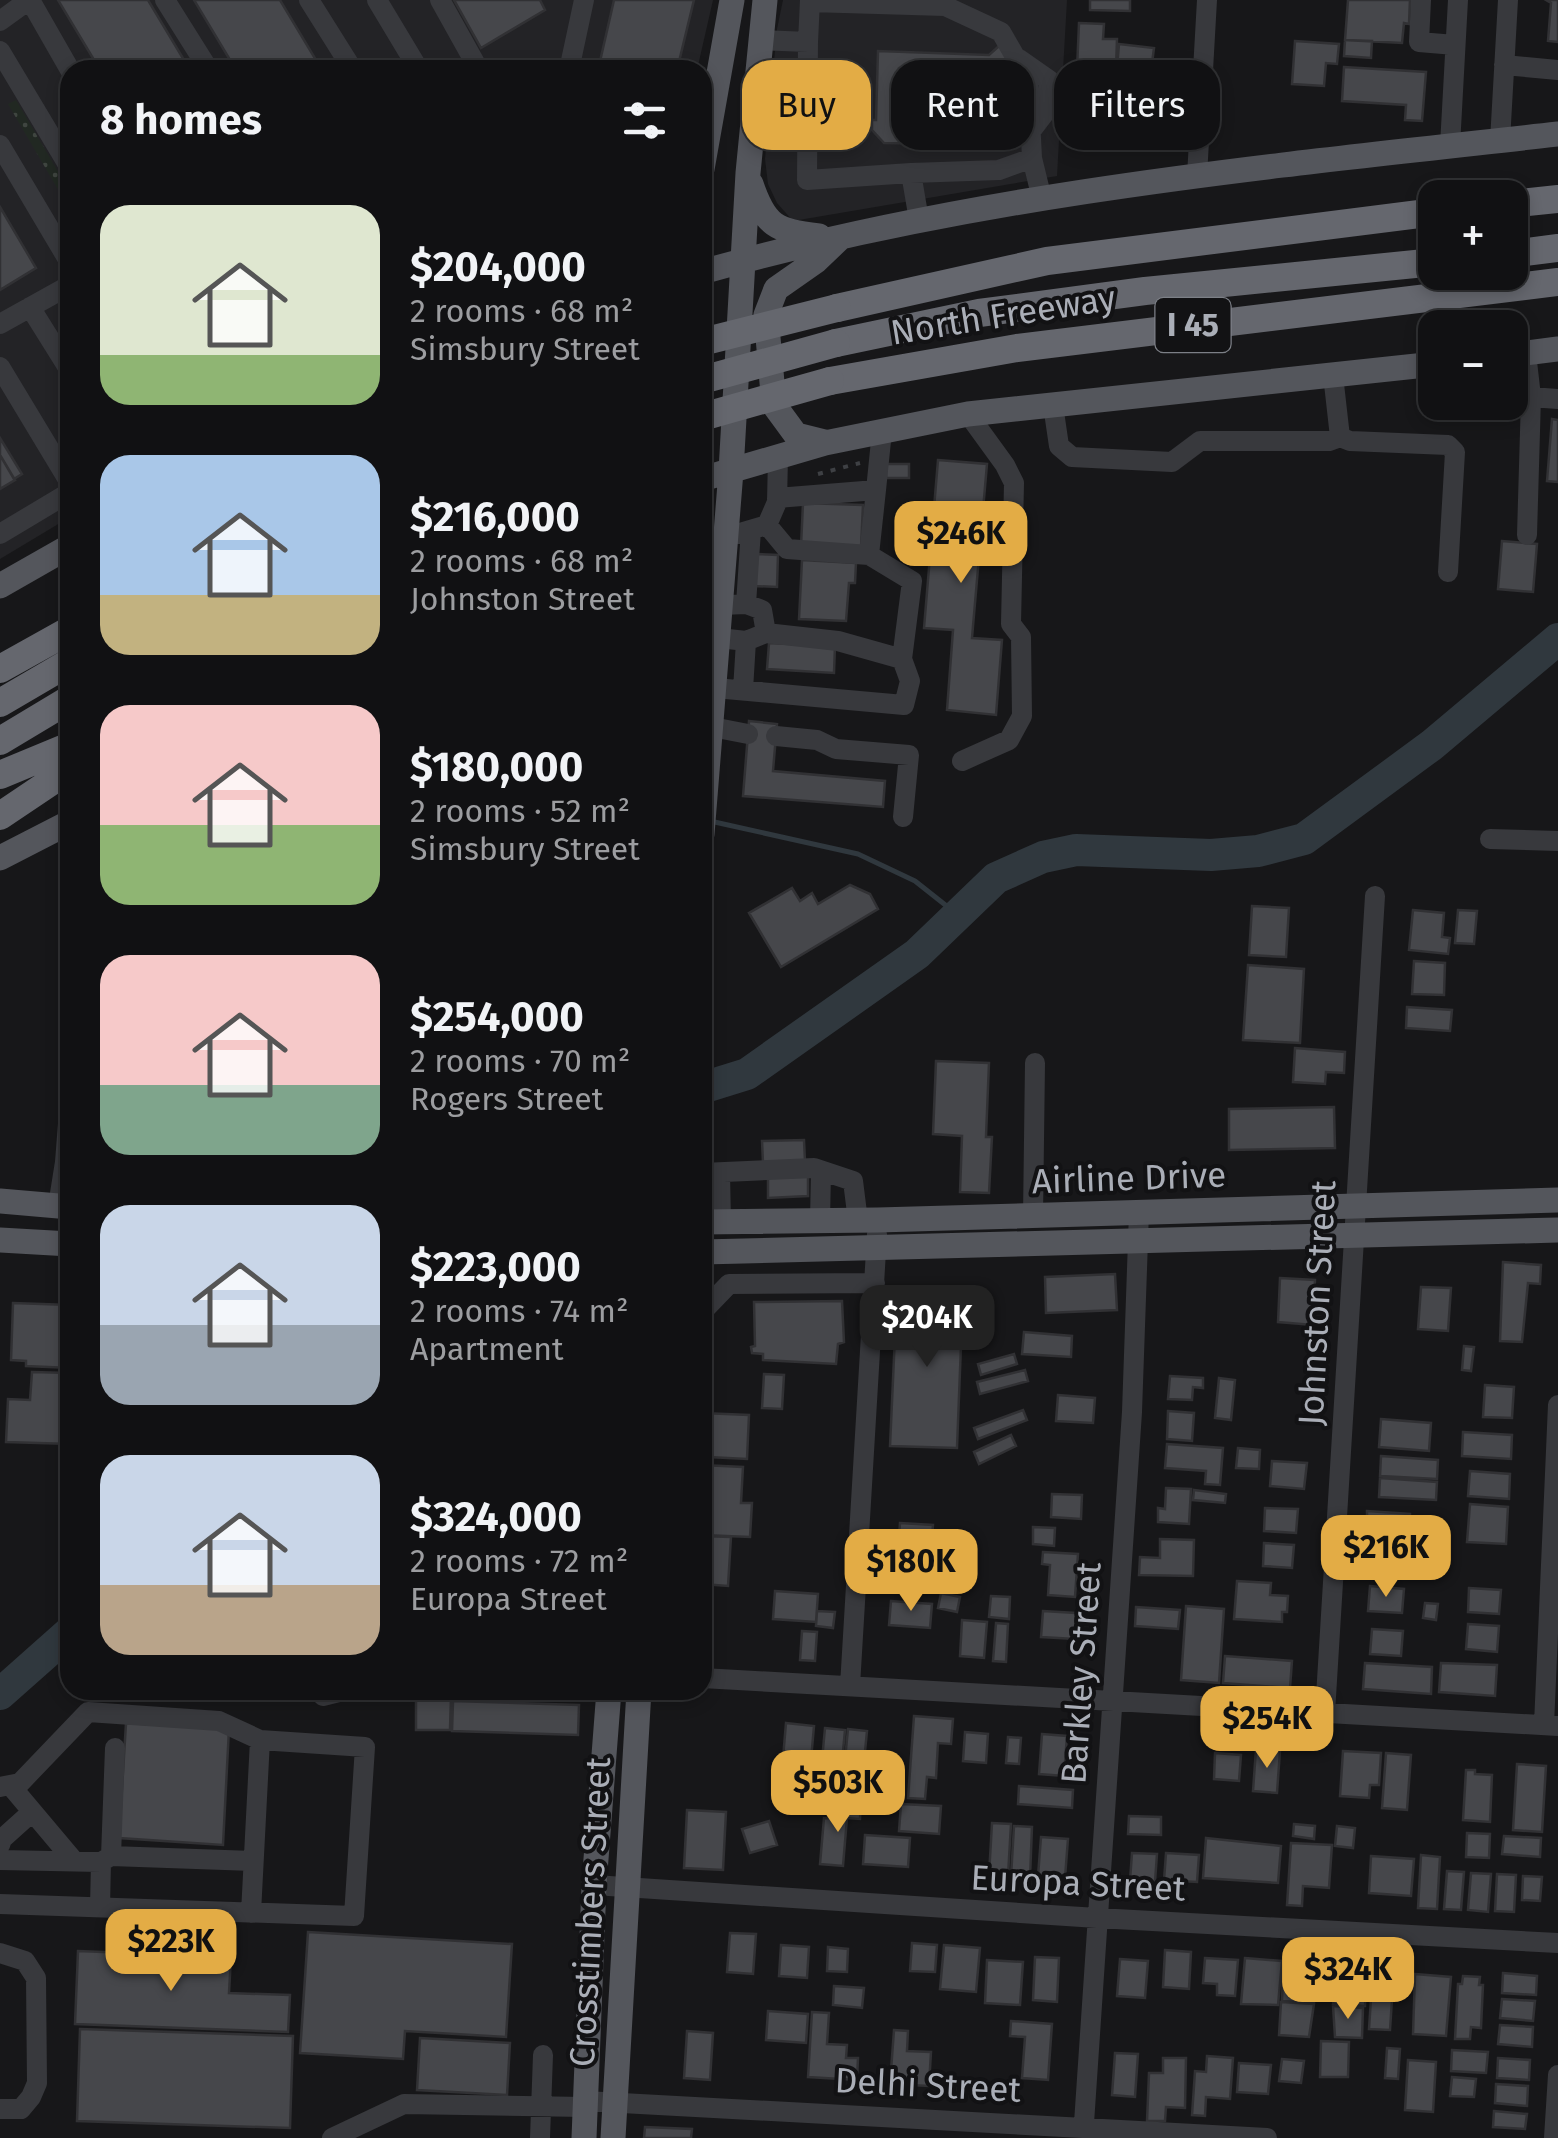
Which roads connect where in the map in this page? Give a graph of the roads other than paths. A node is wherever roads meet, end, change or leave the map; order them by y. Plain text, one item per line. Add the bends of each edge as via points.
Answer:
1 (30, 0) edge
2 (165, 0) edge
3 (309, 0) edge
4 (377, 0) edge
5 (440, 0) edge
6 (584, 0) edge
7 (732, 0) edge
8 (765, 0) edge
9 (1207, 0) edge
10 (1422, 0) edge
11 (1458, 0) edge
12 (1508, 0) edge
13 (810, 1) edge
14 (946, 3) edge
15 (0, 21) edge
16 (759, 40) junction
17 (808, 42) junction
18 (1455, 45) junction
19 (0, 52) edge
20 (64, 60) edge
21 (203, 60) edge
22 (347, 60) edge
23 (412, 60) edge
24 (473, 60) edge
25 (571, 60) edge
26 (1504, 65) junction
27 (1558, 70) edge
28 (712, 113) edge
29 (1558, 134) edge
30 (1500, 140) junction
31 (0, 146) edge
32 (1450, 146) junction
33 (60, 151) edge
34 (1032, 158) junction
35 (748, 173) junction
36 (910, 173) junction
37 (1196, 176) junction
38 (1042, 199) junction
39 (1558, 199) edge
40 (1528, 202) edge
41 (1418, 214) edge
42 (920, 220) junction
43 (838, 239) junction
44 (60, 245) edge
45 (1558, 248) edge
46 (1528, 253) edge
47 (1528, 257) edge
48 (1558, 259) edge
49 (743, 260) junction
50 (1418, 264) edge
51 (712, 269) edge
52 (1558, 282) edge
53 (60, 290) edge
54 (30, 307) junction
55 (0, 324) edge
56 (712, 339) edge
57 (1558, 349) edge
58 (1528, 353) edge
59 (60, 355) edge
60 (1418, 366) edge
61 (0, 367) edge
62 (1332, 376) junction
63 (712, 377) edge
64 (1528, 387) edge
65 (1531, 397) junction
66 (1558, 399) edge
67 (1053, 405) junction
68 (968, 414) junction
69 (712, 415) edge
70 (882, 431) junction
71 (1340, 438) junction
72 (825, 443) junction
73 (778, 457) junction
74 (60, 467) edge
75 (731, 471) junction
76 (712, 476) edge
77 (876, 490) junction
78 (60, 498) edge
79 (777, 498) junction
80 (748, 531) junction
81 (0, 534) edge
82 (1526, 535) dead end
83 (60, 552) edge
84 (869, 555) junction
85 (1448, 572) dead end
86 (0, 586) edge
87 (734, 605) junction
88 (766, 633) junction
89 (60, 635) edge
90 (719, 638) junction
91 (746, 641) junction
92 (43, 644) junction
93 (902, 659) junction
94 (0, 661) edge
95 (60, 668) edge
96 (0, 669) edge
97 (715, 688) junction
98 (743, 690) junction
99 (712, 702) edge
100 (0, 703) edge
101 (60, 705) edge
102 (712, 727) edge
103 (748, 734) dead end
104 (776, 736) dead end
105 (0, 742) edge
106 (60, 750) edge
107 (962, 761) dead end
108 (0, 774) edge
109 (60, 776) edge
110 (0, 816) edge
111 (903, 817) dead end
112 (60, 830) edge
113 (1490, 839) dead end
114 (1558, 842) edge
115 (0, 858) edge
116 (1375, 896) dead end
117 (1035, 1063) dead end
118 (822, 1171) junction
119 (712, 1173) edge
120 (1558, 1200) edge
121 (0, 1202) edge
122 (60, 1207) edge
123 (1356, 1207) junction
124 (1034, 1216) junction
125 (868, 1220) junction
126 (820, 1221) junction
127 (712, 1222) edge
128 (1140, 1226) junction
129 (1558, 1230) edge
130 (1354, 1235) junction
131 (0, 1240) edge
132 (60, 1243) edge
133 (877, 1249) junction
134 (834, 1250) junction
135 (713, 1252) edge
136 (834, 1284) junction
137 (875, 1284) junction
138 (725, 1286) junction
139 (712, 1301) edge
140 (1558, 1406) edge
141 (712, 1679) edge
142 (850, 1686) junction
143 (609, 1700) edge
144 (638, 1700) edge
145 (1111, 1701) junction
146 (1326, 1713) junction
147 (1551, 1726) edge
148 (117, 1731) junction
149 (260, 1740) junction
150 (5, 1786) edge
151 (32, 1812) junction
152 (0, 1845) edge
153 (106, 1859) junction
154 (0, 1860) edge
155 (253, 1861) junction
156 (74, 1862) junction
157 (594, 1885) junction
158 (627, 1887) junction
159 (0, 1904) edge
160 (100, 1908) junction
161 (251, 1912) junction
162 (1097, 1918) junction
163 (1558, 1943) edge
164 (0, 1953) edge
165 (543, 2055) dead end
166 (1558, 2075) edge
167 (614, 2100) junction
168 (585, 2104) junction
169 (542, 2107) junction
170 (0, 2108) edge
171 (1084, 2132) edge
172 (332, 2138) edge
173 (540, 2138) edge
174 (584, 2138) edge
175 (613, 2138) edge
176 (1268, 2138) edge
177 (1554, 2138) edge

1 - 15 street
1 - 20 street
2 - 21 street
3 - 22 street
4 - 23 street
5 - 24 street
6 - 25 street
7 - 28 main road
8 - 16 main road
9 - 37 street
10 - 18 street via 1419,42
11 - 18 street
12 - 26 street
13 - 14 street
13 - 17 street
14 - 34 street via 1002,32 1016,57 1028,79
16 - 17 street
16 - 35 main road
17 - 36 street via 807,180
18 - 32 street
19 - 33 street
26 - 27 street
26 - 30 street
29 - 30 main road
30 - 32 main road
31 - 44 street
32 - 37 main road
34 - 36 street via 999,170
34 - 38 street
35 - 43 main road via 761,214 771,222
35 - 49 main road
36 - 42 street
37 - 38 main road
38 - 42 main road
39 - 40 highway
41 - 56 highway, North Freeway / I 45, bridge via 1047,261
42 - 43 main road
43 - 49 main road
43 - 72 main road via 776,290 766,315 774,405 796,435
45 - 46 highway
47 - 48 highway
49 - 51 main road
49 - 75 main road
50 - 63 highway, North Freeway, bridge via 979,313
52 - 69 highway, North Freeway / I 45, bridge via 1017,348 830,380
53 - 54 street
54 - 55 street
54 - 59 street
57 - 58 main road
60 - 62 main road
61 - 74 street
62 - 67 main road
62 - 71 street
64 - 65 street
65 - 66 street
65 - 82 street
67 - 68 main road
67 - 71 street via 1062,450 1072,457 1172,462 1200,440
68 - 70 main road
68 - 107 street via 1014,483 1011,624 1021,637 1022,716 1009,740
70 - 72 main road
70 - 77 street
71 - 85 street via 1452,448
72 - 73 main road
73 - 75 main road
73 - 79 street
75 - 76 main road
75 - 80 main road
77 - 79 street
77 - 84 street
78 - 81 street
79 - 80 street
80 - 84 street via 787,549
80 - 87 main road
83 - 86 main road
84 - 93 street via 912,580
87 - 88 street via 762,610
87 - 90 main road
88 - 91 street
88 - 93 street via 838,641
89 - 92 highway
90 - 91 street
90 - 97 main road
91 - 98 street
92 - 94 highway
92 - 96 highway
93 - 98 street via 910,681 904,705
95 - 100 highway
97 - 98 street
97 - 99 main road
101 - 105 highway
102 - 103 street
104 - 111 street via 909,755
106 - 108 highway
109 - 110 highway
112 - 115 main road
113 - 114 street
116 - 123 street, Johnston Street
117 - 124 street
118 - 119 street
118 - 125 street via 853,1181
118 - 126 street
120 - 123 main road, Airline Drive
121 - 122 main road
123 - 128 main road, Airline Drive
123 - 130 street, Johnston Street
124 - 125 main road, Airline Drive
124 - 128 main road, Airline Drive
125 - 126 main road, Airline Drive
125 - 133 street
126 - 127 main road, Airline Drive
128 - 130 main road, Airline Drive
128 - 133 main road, Airline Drive
128 - 145 street, Barkley Street
129 - 130 main road, Airline Drive
130 - 146 street, Johnston Street
131 - 132 main road
133 - 134 main road, Airline Drive
133 - 137 street
134 - 135 main road, Airline Drive
134 - 136 street
135 - 138 street
136 - 137 street
136 - 138 street
137 - 142 street
138 - 139 street
140 - 147 street
141 - 142 street
142 - 145 street
143 - 157 main road, Crosstimbers Street
144 - 158 main road, Crosstimbers Street
145 - 146 street
145 - 162 street, Barkley Street
146 - 147 street
148 - 149 street via 219,1721
148 - 150 street via 88,1712 20,1783
148 - 153 street
149 - 155 street
149 - 161 street via 365,1747 354,1916
150 - 151 street
151 - 152 street
151 - 156 street
153 - 155 street
153 - 156 street
153 - 160 street
154 - 156 street
155 - 161 street
157 - 158 street, Europa Street
157 - 168 main road, Crosstimbers Street
158 - 162 street, Europa Street
158 - 167 main road, Crosstimbers Street
159 - 160 street
160 - 161 street
162 - 163 street, Europa Street
162 - 171 street, Barkley Street
164 - 170 street via 25,1961 36,1978 36,2083 21,2109
165 - 169 street
166 - 177 street
167 - 168 street, Delhi Street
167 - 171 street, Delhi Street
167 - 175 main road, Crosstimbers Street
168 - 169 street, Delhi Street
168 - 174 main road, Crosstimbers Street
169 - 172 street, Delhi Street via 404,2104
169 - 173 street
171 - 176 street, Delhi Street

